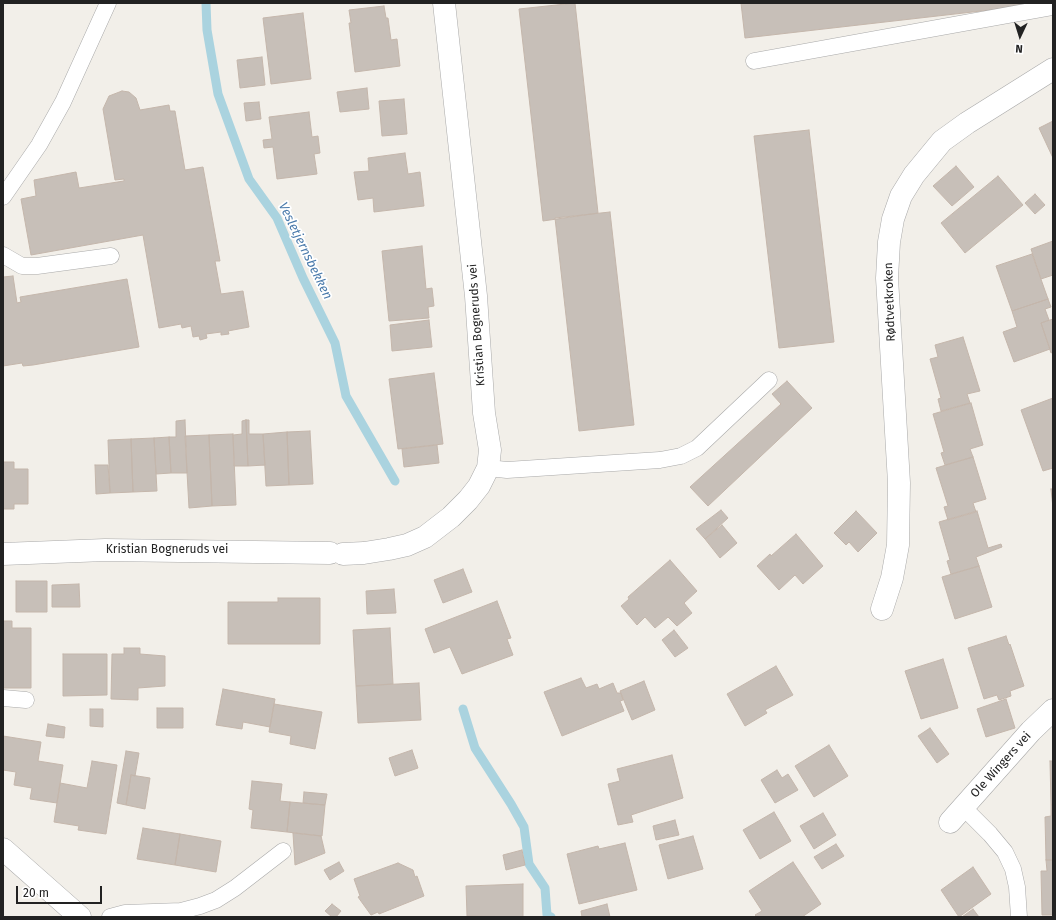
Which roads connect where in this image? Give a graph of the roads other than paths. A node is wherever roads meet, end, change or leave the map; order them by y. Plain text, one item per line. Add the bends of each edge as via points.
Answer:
1 (108, 3) edge
2 (444, 3) edge
3 (1053, 7) edge
4 (754, 61) dead end
5 (1053, 69) edge
6 (3, 197) edge
7 (3, 254) edge
8 (111, 256) dead end
9 (769, 380) dead end
10 (488, 468) junction
11 (3, 554) edge
12 (882, 609) dead end
13 (3, 698) edge
14 (26, 700) dead end
15 (1053, 710) edge
16 (956, 815) joint
17 (3, 848) edge
18 (283, 851) dead end
19 (80, 917) edge
20 (110, 917) edge
21 (1019, 917) edge

1 - 6 lane via 63,102 39,145
2 - 10 street, Kristian Bogneruds vei via 476,296 484,413 490,450
3 - 4 lane
5 - 12 street, Rødtvetkroken via 942,141 914,175 901,196 893,219 887,278 899,483 898,545 892,578
7 - 8 lane via 22,266
9 - 10 lane via 697,448 681,456 644,461 507,470
10 - 11 street, Kristian Bogneruds vei via 479,486 451,517 425,537 408,545 389,549 337,554 105,550
13 - 14 lane
15 - 16 street, Ole Wingers vei
16 - 21 lane via 990,834 1005,852 1013,869 1017,887
17 - 19 street
18 - 20 lane via 216,900 181,911 125,913

